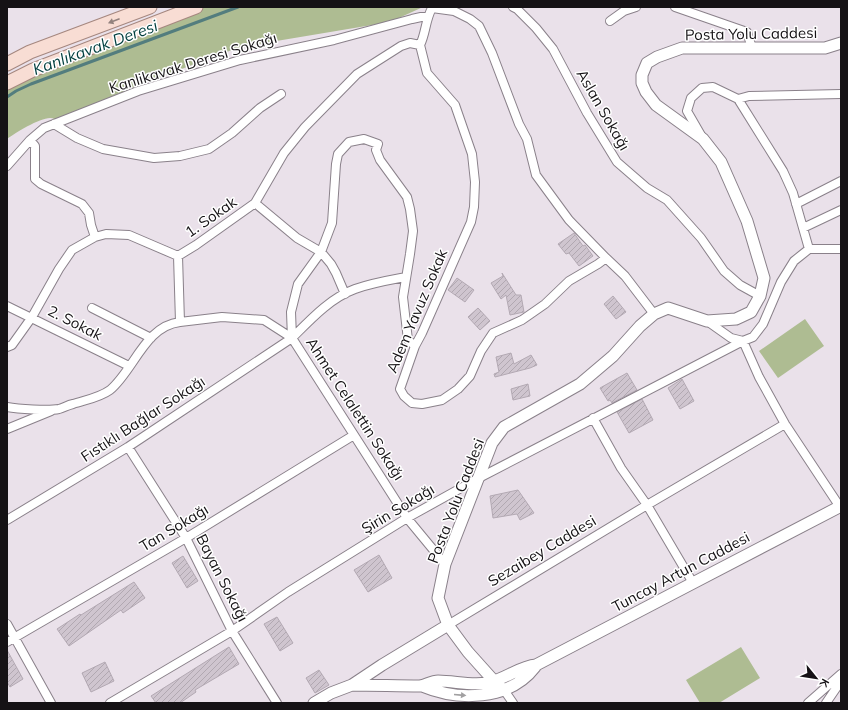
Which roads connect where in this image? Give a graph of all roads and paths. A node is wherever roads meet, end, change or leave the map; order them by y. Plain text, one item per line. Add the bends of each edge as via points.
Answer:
1 (150, 7) edge
2 (196, 7) edge
3 (636, 7) edge
4 (675, 7) edge
5 (432, 8) edge
6 (517, 8) edge
7 (427, 17) junction
8 (610, 21) dead end
9 (841, 42) edge
10 (420, 45) junction
11 (752, 48) junction
12 (7, 64) edge
13 (7, 83) edge
14 (281, 94) dead end
15 (841, 94) edge
16 (738, 99) junction
17 (54, 124) junction
18 (703, 139) junction
19 (30, 140) junction
20 (7, 166) edge
21 (841, 181) edge
22 (255, 203) junction
23 (796, 204) junction
24 (841, 210) edge
25 (803, 228) junction
26 (95, 237) junction
27 (841, 248) edge
28 (809, 249) junction
29 (321, 252) junction
30 (178, 256) junction
31 (606, 258) junction
32 (406, 276) junction
33 (345, 294) junction
34 (760, 296) junction
35 (7, 306) edge
36 (92, 308) dead end
37 (654, 314) junction
38 (32, 317) junction
39 (707, 321) junction
40 (180, 322) junction
41 (151, 338) junction
42 (292, 338) junction
43 (743, 341) junction
44 (415, 346) junction
45 (7, 347) edge
46 (129, 366) junction
47 (7, 407) edge
48 (58, 409) junction
49 (593, 418) junction
50 (785, 424) junction
51 (7, 429) edge
52 (354, 435) junction
53 (128, 447) junction
54 (480, 478) junction
55 (647, 505) junction
56 (841, 506) edge
57 (407, 518) junction
58 (7, 520) edge
59 (186, 538) junction
60 (445, 564) junction
61 (692, 583) junction
62 (7, 624) edge
63 (448, 625) junction
64 (232, 631) junction
65 (14, 637) junction
66 (7, 642) edge
67 (382, 664) junction
68 (536, 665) junction
69 (841, 674) edge
70 (841, 681) edge
71 (491, 682) junction
72 (352, 685) junction
73 (388, 685) junction
74 (422, 686) junction
75 (504, 690) junction
76 (484, 699) edge
77 (51, 703) edge
78 (110, 703) edge
79 (277, 703) edge
80 (314, 703) edge
81 (513, 703) edge
82 (808, 703) edge
83 (826, 703) edge

1 -> 12 main road via 30,52
2 - 13 main road via 33,70
3 - 8 street via 624,11
4 - 11 street via 747,32
5 - 7 street, Adem Yavuz Sokak
5 - 31 street, Adem Yavuz Sokak via 454,11 479,26 527,139 536,175 569,220
6 - 34 street, Aslan Sokağı via 552,49 617,162 667,200 701,238 724,271 740,285
7 - 10 street, Adem Yavuz Sokak
7 - 17 street, Kanlikavak Deresi Sokağı via 240,60 138,91
9 - 11 street, Posta Yolu Caddesi via 825,48
10 - 22 street, 1. Sokak via 410,43 401,46 357,74 341,89 284,153
10 - 44 street, Adem Yavuz Sokak via 427,73 455,105 472,154 475,182 472,222
11 - 18 street, Posta Yolu Caddesi via 682,48 647,63 642,75 646,92 656,105
14 - 17 street via 209,149 180,156 154,158 103,149 77,138
15 - 16 street via 749,96
16 - 18 street via 713,87 702,88 691,98 688,111
16 - 23 street via 783,171
17 - 19 street, Kanlikavak Deresi Sokağı via 44,128
18 - 34 street, Posta Yolu Caddesi via 720,162 747,221 764,278
19 - 20 street, Kanlikavak Deresi Sokağı
19 - 26 street via 35,146 35,179 82,204 89,213
21 - 23 street
22 - 29 street via 297,238
22 - 30 street, 1. Sokak
23 - 25 street
24 - 25 street
25 - 28 street
26 - 30 street, 1. Sokak via 106,234 129,235
26 - 38 street, 1. Sokak via 72,250
27 - 28 street
28 - 43 street, Şirin Sokağı via 794,261 754,337
29 - 32 street, Ahmet Celalettin Sokağı via 332,223 338,154 349,142 364,140 378,144 376,150 380,160 407,198 413,230
29 - 33 street via 332,264
29 - 42 street, Ahmet Celalettin Sokağı via 298,284 291,312
30 - 40 street
31 - 37 street via 625,276
31 - 44 street, Adem Yavuz Sokak via 569,281 545,304 522,320 493,333 481,351 470,376 458,389 442,400 412,403 400,389
32 - 33 street, Fıstıklı Bağlar Sokağı
32 - 44 street, Ahmet Celalettin Sokağı via 403,297 405,320 408,340
33 - 42 street, Fıstıklı Bağlar Sokağı
34 - 39 street, Posta Yolu Caddesi via 751,312 741,317
35 - 38 street, 2. Sokak
36 - 41 street
37 - 39 street, Posta Yolu Caddesi via 668,308
37 - 54 street, Posta Yolu Caddesi via 580,384 504,427 492,443
38 - 45 street, 1. Sokak via 12,345
38 - 46 street, 2. Sokak
39 - 43 street via 732,338
40 - 41 street via 172,322
40 - 42 street via 222,318 264,320
41 - 46 street
42 - 52 street, Ahmet Celalettin Sokağı
42 - 53 street, Fıstıklı Bağlar Sokağı
43 - 49 street, Şirin Sokağı
43 - 50 street
46 - 48 street via 110,390 97,397
47 - 48 street
48 - 51 street
49 - 54 street, Şirin Sokağı
49 - 55 street via 621,468
50 - 55 street, Sezaibey Caddesi
50 - 56 street
52 - 57 street, Ahmet Celalettin Sokağı
52 - 59 street, Tan Sokağı
53 - 58 street, Fıstıklı Bağlar Sokağı
53 - 59 street, Bayan Sokağı
54 - 57 street, Şirin Sokağı
54 - 60 street, Posta Yolu Caddesi
55 - 61 street
55 - 63 street, Sezaibey Caddesi
56 - 61 street, Tuncay Artun Caddesi
57 - 60 street, Ahmet Celalettin Sokağı
57 - 64 street, Şirin Sokağı via 288,592
59 - 64 street, Bayan Sokağı
59 - 65 street, Tan Sokağı
60 - 63 street, Posta Yolu Caddesi via 438,598
61 - 68 street, Tuncay Artun Caddesi
62 - 65 street
63 - 67 street, Sezaibey Caddesi
63 - 71 street, Posta Yolu Caddesi
64 - 78 street, Şirin Sokağı
64 - 79 street, Bayan Sokağı
65 - 66 street, Tan Sokağı
65 - 77 street
67 - 72 street, Sezaibey Caddesi
67 - 73 street
68 - 71 street
68 - 75 street via 516,684
69 - 82 street
70 - 83 street
71 - 74 street via 470,684 436,681
71 - 75 street, Posta Yolu Caddesi
71 - 76 street
72 - 73 street
72 - 80 street, Sezaibey Caddesi
73 - 74 street
74 -> 76 street via 434,691
75 - 76 street
75 - 81 street

